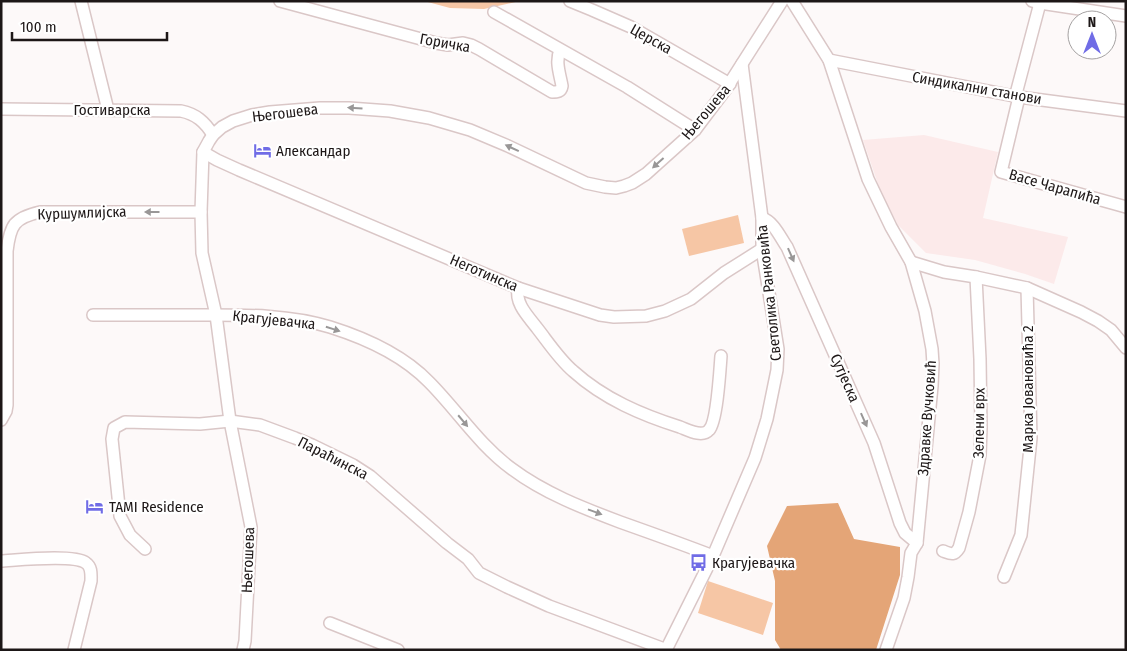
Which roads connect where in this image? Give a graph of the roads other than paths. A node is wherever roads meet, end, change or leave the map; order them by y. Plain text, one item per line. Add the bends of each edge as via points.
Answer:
1 (82, 1) edge
2 (280, 1) edge
3 (570, 1) edge
4 (782, 1) edge
5 (792, 1) edge
6 (1036, 2) edge
7 (494, 12) dead end
8 (1126, 16) edge
9 (560, 50) junction
10 (829, 60) junction
11 (742, 64) junction
12 (730, 84) junction
13 (1018, 94) junction
14 (1, 109) edge
15 (108, 110) junction
16 (1126, 111) edge
17 (694, 130) junction
18 (213, 135) junction
19 (204, 152) junction
20 (1126, 207) edge
21 (201, 212) junction
22 (762, 218) junction
23 (762, 249) junction
24 (911, 262) junction
25 (976, 277) junction
26 (518, 288) junction
27 (1027, 288) junction
28 (93, 315) dead end
29 (216, 315) junction
30 (1126, 348) edge
31 (720, 356) dead end
32 (1, 420) edge
33 (230, 421) junction
34 (917, 543) junction
35 (145, 549) dead end
36 (943, 551) dead end
37 (713, 556) junction
38 (1, 561) edge
39 (1004, 576) dead end
40 (330, 623) dead end
41 (74, 650) edge
42 (243, 650) edge
43 (398, 650) edge
44 (666, 650) edge
45 (886, 650) edge

1 - 15 street
2 - 9 street, Горичка via 442,45 471,45 552,92 562,89 557,62
3 - 12 street, Церска via 631,27
4 - 11 street, Његошева
5 - 10 street, Здравке Вучковић
6 - 8 street
6 - 13 street
7 - 9 street
9 - 17 street via 627,87
10 - 13 street, Синдикални станови
10 - 24 street, Здравке Вучковић via 868,179
11 - 12 street, Његошева
11 - 22 street, Светолика Ранковића
12 - 17 street, Његошева
13 - 16 street, Синдикални станови
13 - 20 street, Васе Чарапића via 1001,172
14 - 15 street, Гостиварска
15 - 18 street, Гостиварска via 181,110 204,122
17 -> 18 street, Његошева via 640,179 616,188 586,183 470,130 390,111 320,108 270,112 232,121
18 - 19 street, Његошева
19 - 21 street, Његошева
19 - 26 street, Неготинска via 239,170
21 - 29 street, Његошева via 202,253
21 -> 32 street, Куршумлијска via 40,212 16,222 7,251 7,405
22 - 23 street, Светолика Ранковића
22 -> 34 street, Сутјеска via 772,224 787,247 874,443 905,534
23 - 26 street, Неготинска via 690,299 646,316 600,315
23 - 37 street, Светолика Ранковића via 777,344 777,370 755,458
24 - 25 street
24 - 34 street, Здравке Вучковић via 933,364
25 - 27 street
25 - 36 street, Зелени врх via 980,456 960,548 952,554
26 - 31 street via 518,298 525,313 572,371 624,406 665,422 704,434 709,431 719,386
27 - 30 street via 1098,321
27 - 39 street, Марка Јовановића 2 via 1031,438 1021,535
28 - 29 street, Крагујевачка
29 - 33 street, Његошева
29 -> 37 street, Крагујевачка via 302,321 367,341 417,370 494,456 529,482 580,507
33 - 35 street, Параћинска via 200,424 125,422 114,428 112,440 120,516 130,535
33 - 42 street, Његошева via 251,527
33 - 44 street, Параћинска via 260,425 353,465 388,490 479,572 549,606
34 - 45 street, Здравке Вучковић via 911,554 904,598
37 - 44 street, Светолика Ранковића
38 - 41 street via 61,558 87,563 92,573 91,581
40 - 43 street

